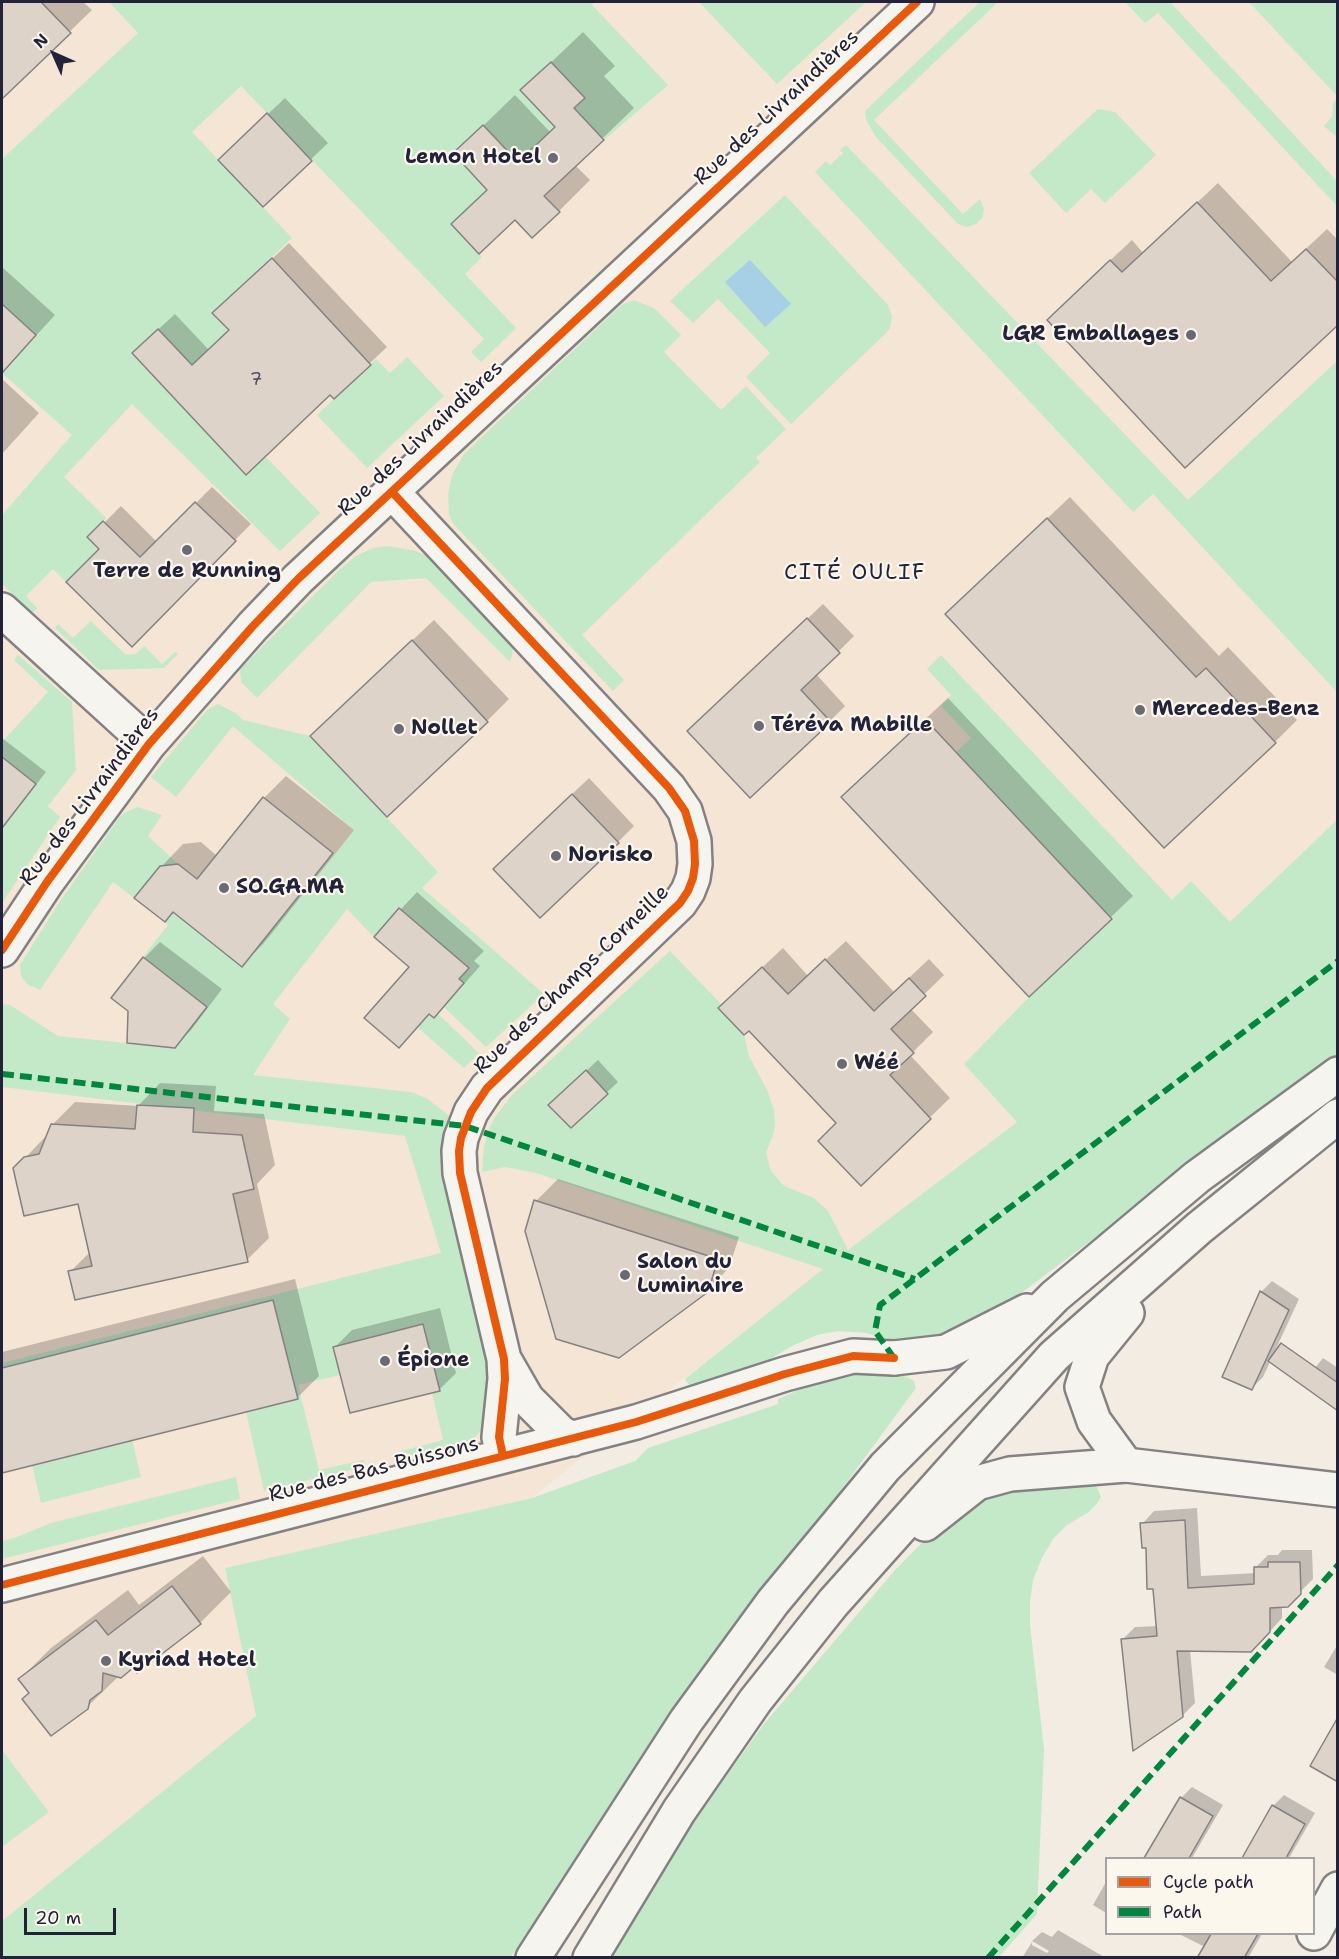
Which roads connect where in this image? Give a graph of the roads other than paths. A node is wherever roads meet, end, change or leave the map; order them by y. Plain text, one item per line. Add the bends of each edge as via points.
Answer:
1 (917, 2) edge
2 (392, 492) junction
3 (2, 610) edge
4 (149, 744) junction
5 (2, 950) edge
6 (1338, 1074) edge
7 (1338, 1117) edge
8 (1055, 1296) junction
9 (504, 1359) junction
10 (573, 1439) junction
11 (503, 1456) junction
12 (1126, 1465) junction
13 (1338, 1490) edge
14 (2, 1585) edge
15 (833, 1603) junction
16 (1338, 1889) edge
17 (1315, 1929) edge
18 (1312, 1935) edge
19 (533, 1958) edge
20 (590, 1958) edge
21 (1300, 1958) edge

1 - 2 street, Rue des Livraindières
2 - 4 street, Rue des Livraindières via 298,579
2 - 9 street, Rue des Champs Corneille via 675,795 689,821 694,841 693,878 680,903 497,1077 478,1099 465,1126 459,1151 460,1173
3 - 4 street
4 - 5 street, Rue des Livraindières
6 - 8 street via 1197,1177
7 - 12 street via 1314,1155 1179,1263 1130,1308 1092,1356 1082,1387 1094,1421
7 - 15 street via 1199,1228 1054,1356
8 - 10 street, Rue des Bas Buissons via 946,1352 894,1358 853,1356
8 - 19 street via 885,1467 773,1602 686,1721
9 - 10 street, Rue des Champs Corneille via 527,1399 561,1433
9 - 11 street, Rue des Champs Corneille via 499,1437
10 - 11 street, Rue des Bas Buissons
11 - 14 street, Rue des Bas Buissons
12 - 13 street
12 - 15 street via 1010,1474 977,1483 916,1530 873,1582
15 - 20 street via 755,1701 679,1810
16 - 17 street
18 - 21 street

